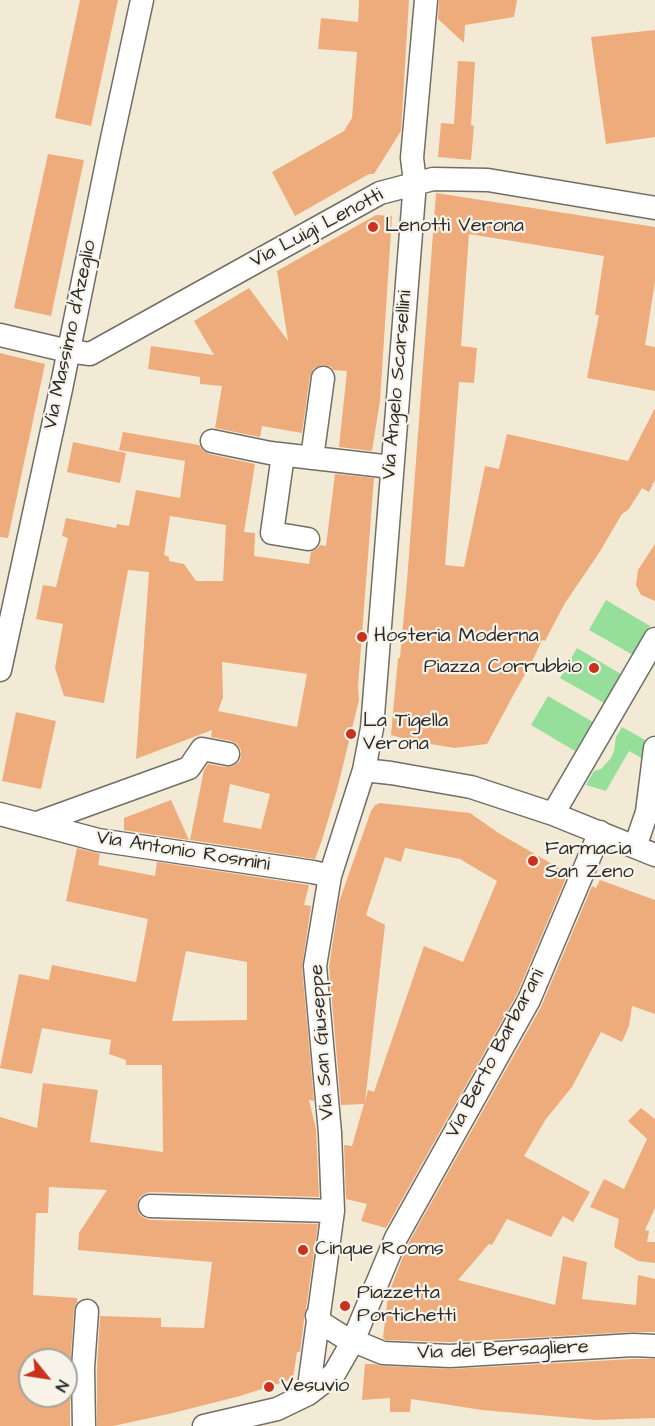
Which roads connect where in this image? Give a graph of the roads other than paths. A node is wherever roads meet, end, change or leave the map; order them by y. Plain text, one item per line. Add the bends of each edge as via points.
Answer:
1 (142, 0) edge
2 (426, 0) edge
3 (415, 182) junction
4 (655, 208) edge
5 (0, 334) edge
6 (68, 351) junction
7 (323, 378) dead end
8 (212, 441) dead end
9 (283, 455) junction
10 (312, 458) junction
11 (392, 467) junction
12 (308, 539) dead end
13 (655, 639) edge
14 (0, 670) edge
15 (655, 748) edge
16 (228, 754) dead end
17 (364, 770) junction
18 (553, 813) junction
19 (0, 814) edge
20 (37, 823) junction
21 (600, 832) junction
22 (645, 851) edge
23 (330, 876) junction
24 (150, 1206) dead end
25 (333, 1211) junction
26 (87, 1311) dead end
27 (317, 1316) junction
28 (353, 1341) junction
29 (655, 1346) edge
30 (308, 1394) junction
31 (84, 1426) edge
32 (204, 1426) edge

1 - 6 street, Via Massimo d'Azeglio
2 - 3 street, Via Angelo Scarsellini via 412,158
3 - 4 street, Via Luigi Lenotti via 488,180
3 - 6 street, Via Luigi Lenotti via 380,193 90,354
3 - 11 street, Via Angelo Scarsellini
5 - 6 street, Via Luigi Lenotti
6 - 14 street, Via Massimo d'Azeglio
7 - 10 street
8 - 9 street
9 - 10 street
9 - 12 street via 272,533
10 - 11 street
11 - 17 street, Via Angelo Scarsellini via 372,728
13 - 18 street
15 - 22 street
16 - 20 street, Via Antonio Rosmini via 201,749 189,768
17 - 18 street via 471,787
17 - 23 street, Via San Giuseppe
18 - 21 street
19 - 20 street, Via Antonio Rosmini
20 - 23 street, Via Antonio Rosmini via 98,840
21 - 22 street
21 - 28 street, Via Berto Barbarani via 529,1000 396,1238
23 - 25 street, Via San Giuseppe via 315,966
24 - 25 street
25 - 27 street
26 - 31 street
27 - 28 street via 323,1324
27 - 30 street
28 - 29 street, Via del Bersagliere via 383,1353 450,1356
28 - 30 street via 334,1374
30 - 32 street via 277,1409

